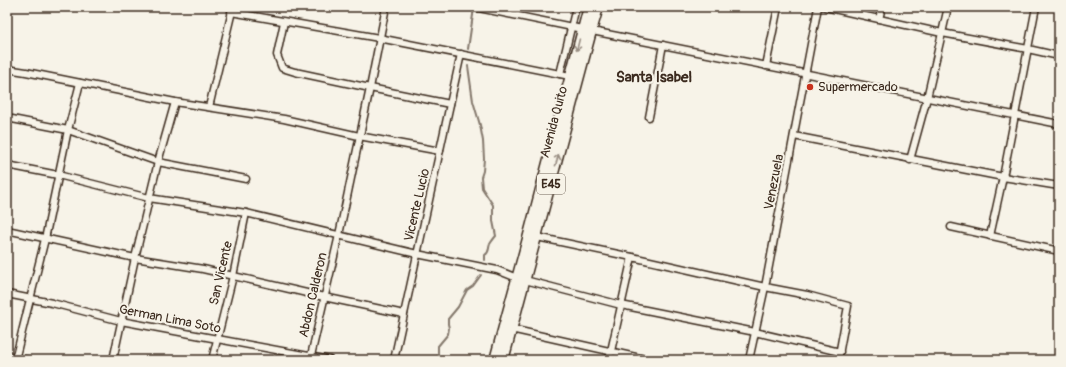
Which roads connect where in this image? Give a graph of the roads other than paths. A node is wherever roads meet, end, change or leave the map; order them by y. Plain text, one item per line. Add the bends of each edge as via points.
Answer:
1 (386, 7) edge
2 (474, 7) edge
3 (576, 7) edge
4 (588, 7) edge
5 (598, 7) edge
6 (778, 7) edge
7 (818, 7) edge
8 (825, 7) edge
9 (882, 7) edge
10 (948, 7) edge
11 (1036, 7) edge
12 (232, 10) edge
13 (879, 20) junction
14 (284, 22) junction
15 (571, 27) junction
16 (587, 30) junction
17 (942, 33) junction
18 (379, 38) junction
19 (663, 45) junction
20 (1028, 49) junction
21 (461, 54) junction
22 (1059, 56) edge
23 (766, 66) junction
24 (7, 69) edge
25 (805, 73) junction
26 (565, 75) junction
27 (80, 83) junction
28 (370, 88) junction
29 (927, 98) junction
30 (175, 102) junction
31 (450, 104) junction
32 (209, 107) junction
33 (1014, 115) junction
34 (649, 117) dead end
35 (7, 118) edge
36 (1059, 124) edge
37 (68, 130) junction
38 (359, 136) junction
39 (794, 136) junction
40 (440, 151) junction
41 (910, 160) junction
42 (158, 162) junction
43 (7, 165) edge
44 (58, 175) junction
45 (1003, 177) junction
46 (246, 179) dead end
47 (1059, 186) edge
48 (149, 198) junction
49 (246, 214) junction
50 (950, 227) dead end
51 (7, 230) edge
52 (339, 235) junction
53 (990, 236) junction
54 (537, 237) junction
55 (45, 238) junction
56 (1059, 251) edge
57 (417, 254) junction
58 (632, 257) junction
59 (135, 258) junction
60 (233, 276) junction
61 (521, 279) junction
62 (765, 287) junction
63 (7, 294) edge
64 (324, 297) junction
65 (30, 299) junction
66 (621, 305) junction
67 (404, 314) junction
68 (121, 321) junction
69 (511, 329) junction
70 (755, 332) junction
71 (216, 339) junction
72 (610, 352) junction
73 (840, 352) junction
74 (7, 356) edge
75 (310, 358) edge
76 (15, 359) edge
77 (27, 360) edge
78 (113, 360) edge
79 (212, 360) edge
80 (330, 360) edge
81 (394, 360) edge
82 (495, 360) edge
83 (503, 360) edge
84 (609, 360) edge
85 (649, 360) edge
86 (749, 360) edge
87 (838, 360) edge

1 - 18 street, Abdon Calderon
2 - 15 street
3 - 15 street
4 - 16 highway, Avenida Quito / E45
5 - 16 highway, Avenida Quito / E45
6 - 23 street
7 - 25 street, Venezuela
8 - 13 street
9 - 13 street
10 - 17 street
11 - 20 street
12 - 14 street
12 - 32 street
13 - 17 street
14 - 18 street
14 - 28 street via 278,55 282,68
15 - 16 street
15 - 26 street
16 - 19 street
16 -> 26 highway, Avenida Quito / E45
54 -> 16 highway, Avenida Quito / E45
17 - 20 street
17 - 29 street
18 - 21 street
18 - 28 street, Abdon Calderon
19 - 23 street
19 - 34 street
20 - 22 street
20 - 33 street
21 - 26 street
21 - 31 street, Vicente Lucio
23 - 25 street
24 - 27 street
25 - 29 street
25 - 39 street, Venezuela
26 - 61 highway, Avenida Quito / E45
27 - 30 street
27 - 37 street
28 - 31 street
28 - 38 street, Abdon Calderon
29 - 33 street
29 - 41 street
30 - 32 street
30 - 42 street
31 - 40 street, Vicente Lucio
32 - 38 street via 284,119
33 - 36 street
33 - 45 street
35 - 37 street
37 - 42 street
37 - 44 street
38 - 40 street
38 - 52 street, Abdon Calderon
39 - 41 street
39 - 62 street, Venezuela
40 - 57 street, Vicente Lucio
41 - 45 street
42 - 46 street
42 - 48 street
43 - 44 street
44 - 48 street
44 - 55 street
45 - 47 street
45 - 53 street
48 - 49 street
48 - 59 street
49 - 52 street
49 - 60 street, San Vicente
50 - 53 street
51 - 55 street
52 - 57 street
52 - 64 street, Abdon Calderon
53 - 56 street
54 - 58 street
54 - 61 highway, Avenida Quito / E45
55 - 59 street
55 - 65 street
57 - 61 street via 497,270
57 - 67 street, Vicente Lucio
58 - 62 street
58 - 66 street
59 - 60 street
59 - 68 street
60 - 64 street
60 - 71 street, San Vicente
61 - 66 street
61 - 69 highway, Avenida Quito / E45
61 - 82 highway, Avenida Quito / E45
62 - 70 street, Venezuela
62 - 73 street via 848,306
63 - 65 street, German Lima Soto
64 - 67 street
64 - 75 street, Abdon Calderon
65 - 68 street, German Lima Soto
65 - 76 street
66 - 70 street
66 - 72 street
67 - 81 street, Vicente Lucio
68 - 71 street, German Lima Soto
68 - 78 street
69 - 72 street
69 - 83 highway, Avenida Quito / E45
70 - 73 street
70 - 86 street, Venezuela
71 - 75 street, German Lima Soto
71 - 79 street, San Vicente
72 - 84 street
72 - 85 street
73 - 87 street
74 - 76 street
75 - 80 street, German Lima Soto
76 - 77 street

